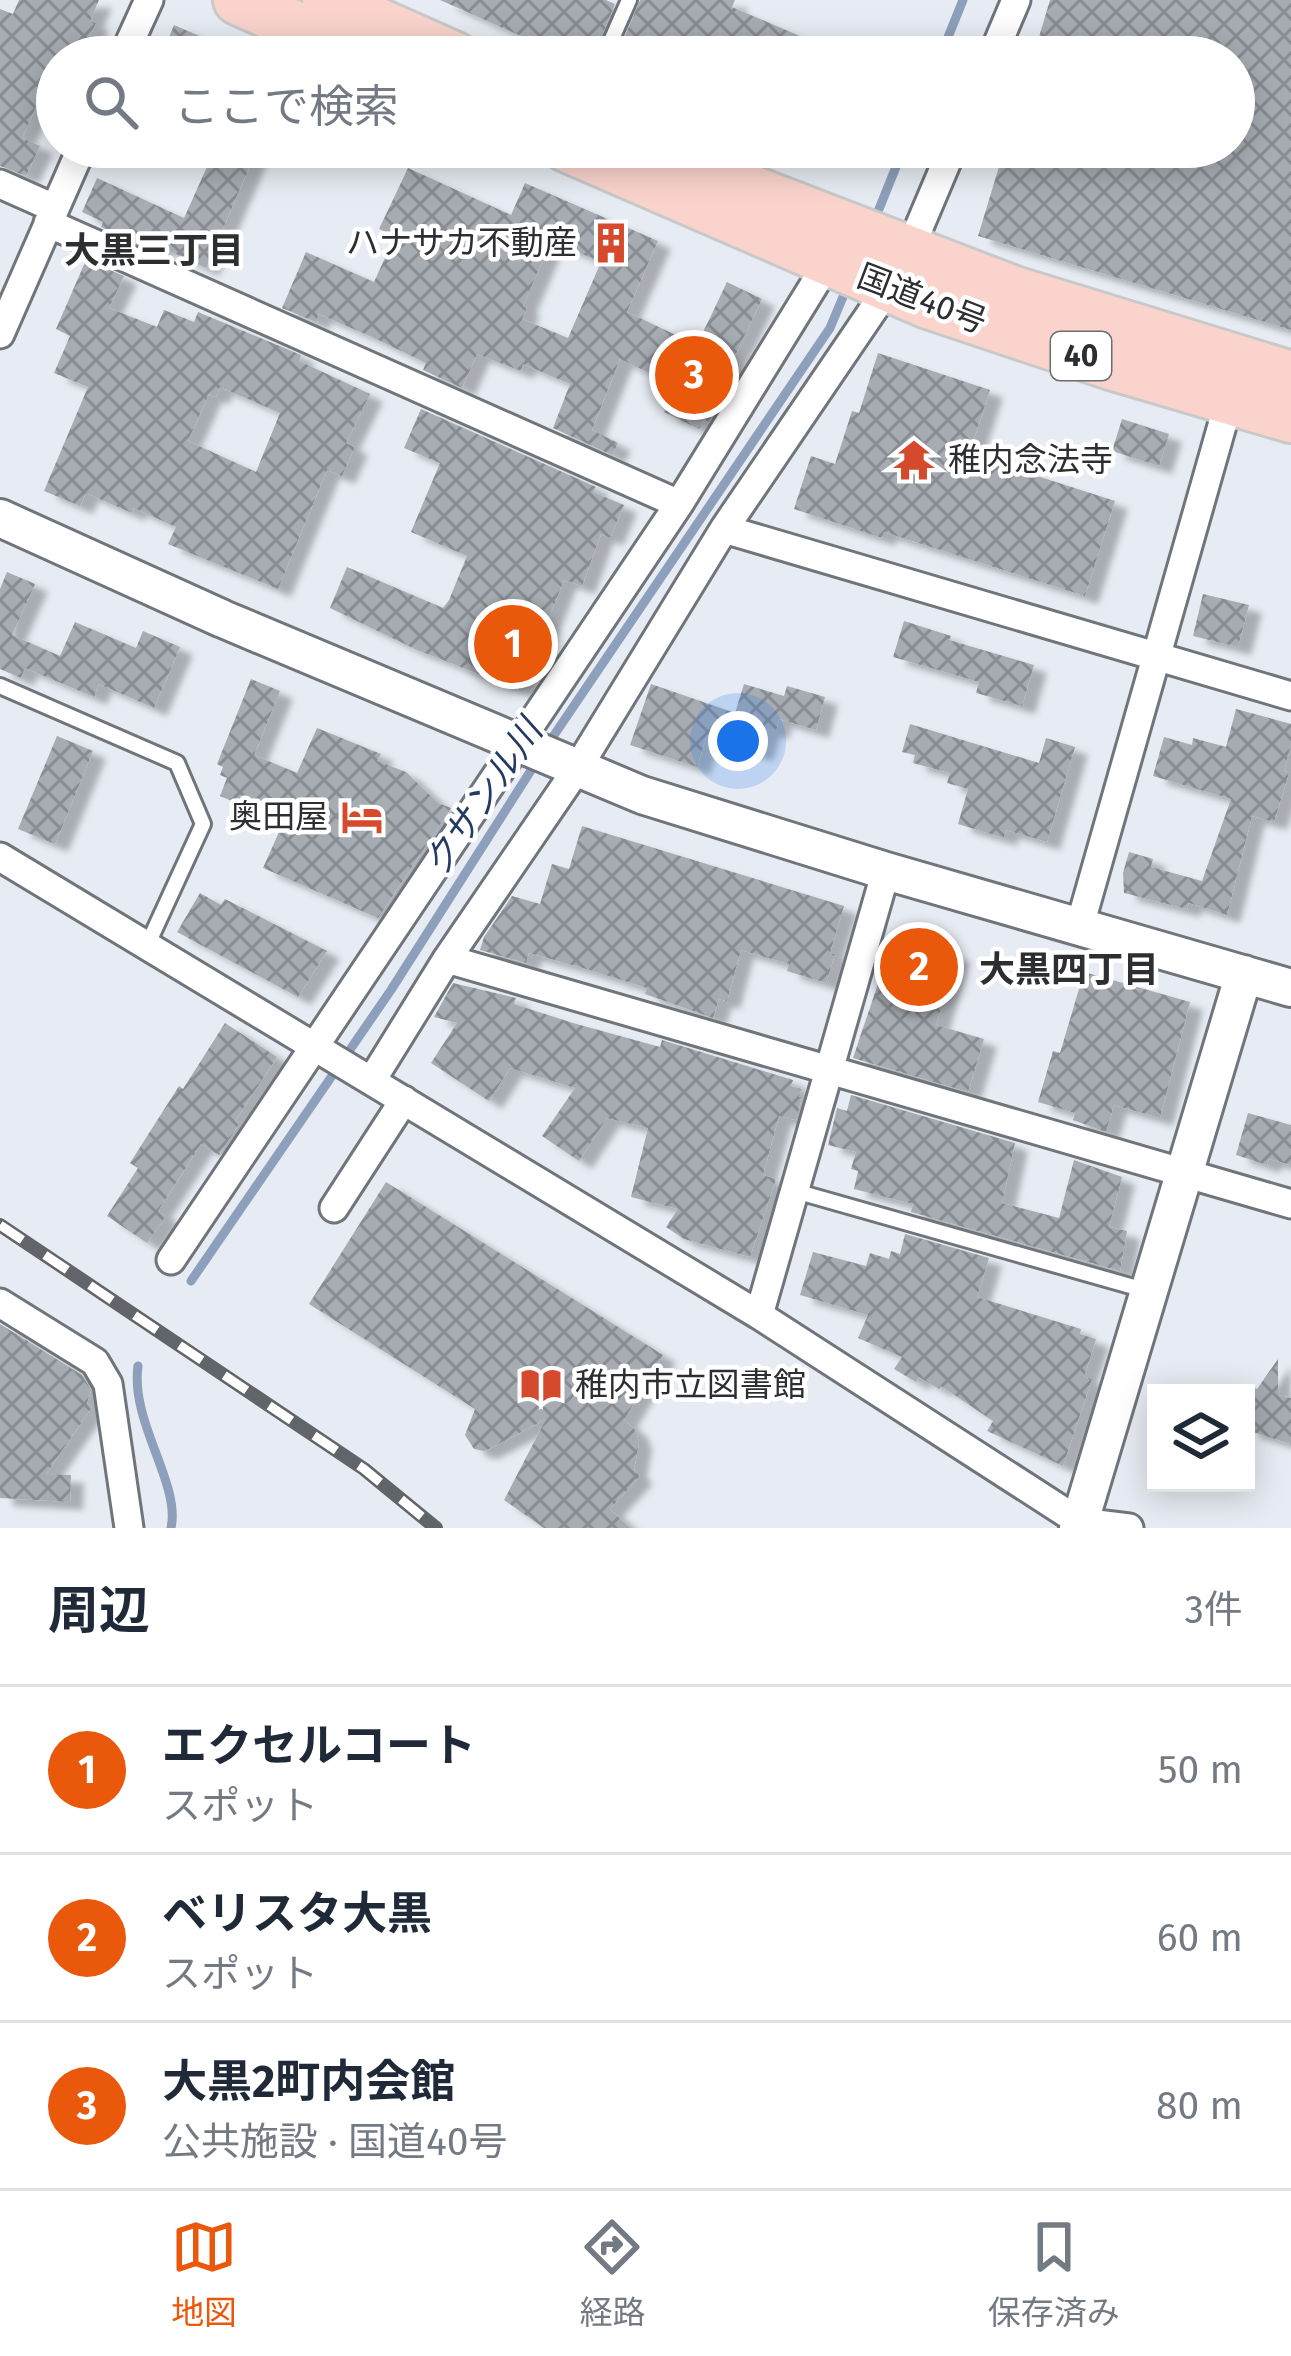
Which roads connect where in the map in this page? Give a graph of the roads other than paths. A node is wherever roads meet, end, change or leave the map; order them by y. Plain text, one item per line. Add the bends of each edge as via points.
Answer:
1 (149, 0) edge
2 (238, 0) edge
3 (327, 0) edge
4 (629, 0) edge
5 (1016, 0) edge
6 (133, 36) edge
7 (318, 36) edge
8 (407, 36) edge
9 (613, 36) edge
10 (1001, 36) edge
11 (72, 168) edge
12 (623, 168) edge
13 (694, 168) edge
14 (937, 168) edge
15 (0, 184) edge
16 (51, 215) junction
17 (868, 258) junction
18 (0, 334) edge
19 (1291, 376) edge
20 (1235, 381) junction
21 (1291, 418) edge
22 (679, 504) junction
23 (0, 518) edge
24 (724, 529) junction
25 (1158, 658) junction
26 (0, 686) edge
27 (1291, 697) edge
28 (547, 756) junction
29 (0, 857) edge
30 (886, 871) junction
31 (1080, 925) junction
32 (146, 949) junction
33 (447, 959) junction
34 (1244, 974) junction
35 (1291, 988) edge
36 (321, 1050) junction
37 (829, 1071) junction
38 (369, 1079) junction
39 (404, 1100) junction
40 (1185, 1173) junction
41 (794, 1191) junction
42 (1291, 1204) edge
43 (334, 1208) dead end
44 (171, 1260) dead end
45 (1150, 1292) junction
46 (0, 1303) edge
47 (759, 1315) junction
48 (1079, 1525) edge
49 (130, 1528) edge
50 (1129, 1528) edge

1 - 6 street
2 - 7 highway
3 - 8 highway
4 - 9 lane
5 - 10 street
11 - 16 street
12 - 17 highway, 国道40号 / 40
13 - 17 highway, 国道40号 / 40
14 - 17 street
15 - 16 street
16 - 18 street
16 - 22 street
17 - 20 highway, 国道40号 / 40 via 1022,336
17 - 22 street
17 - 24 street
19 - 20 highway, 国道40号 / 40
20 - 21 highway, 国道40号 / 40
20 - 25 street
22 - 28 street
23 - 28 street
24 - 25 street
24 - 28 street
25 - 27 street
25 - 31 street
26 - 32 lane via 177,763 203,824
28 - 30 street via 642,795
28 - 33 street
28 - 36 street
29 - 32 street
30 - 31 street
30 - 37 street
31 - 34 street
32 - 36 street
33 - 37 street
33 - 38 street
34 - 35 street
34 - 40 street
36 - 38 street
36 - 44 street
37 - 40 street
37 - 41 street
38 - 39 street
39 - 43 street
39 - 47 street
40 - 42 street
40 - 45 street
41 - 45 lane
41 - 47 street
45 - 48 street
46 - 49 street via 94,1362 108,1384
47 - 48 street
48 - 50 street

